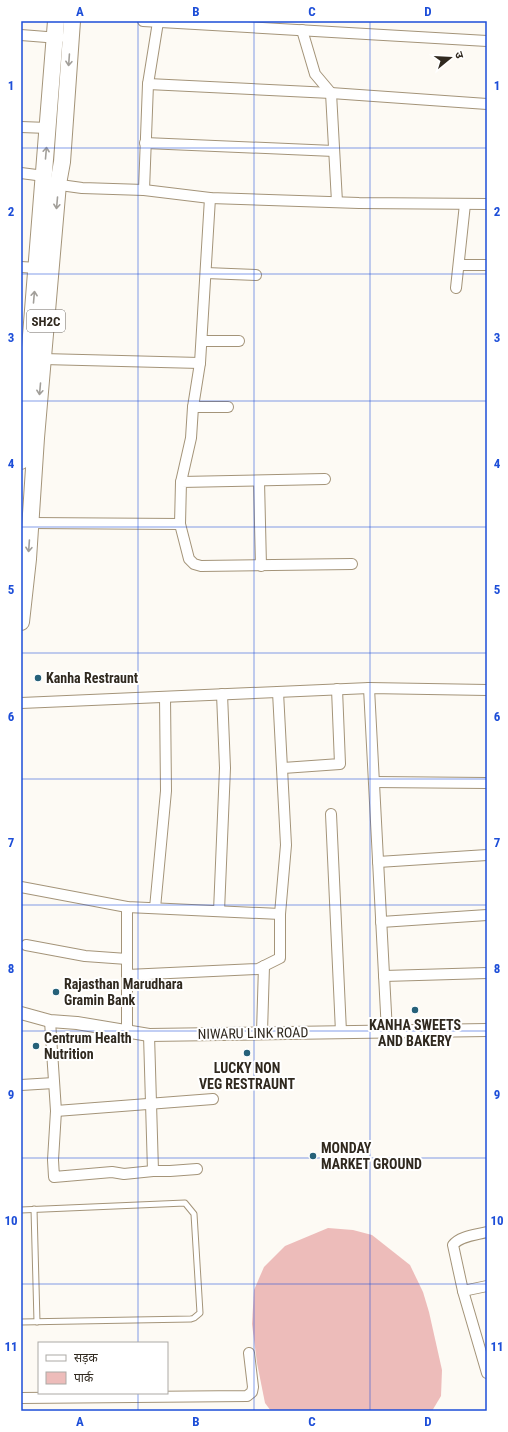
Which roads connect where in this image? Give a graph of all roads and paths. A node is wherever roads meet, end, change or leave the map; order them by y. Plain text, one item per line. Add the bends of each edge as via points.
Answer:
1 (56, 21) edge
2 (72, 21) edge
3 (143, 21) edge
4 (158, 22) edge
5 (302, 30) junction
6 (21, 35) edge
7 (63, 39) junction
8 (487, 41) edge
9 (148, 84) junction
10 (331, 93) junction
11 (487, 104) edge
12 (21, 127) edge
13 (48, 128) junction
14 (145, 142) junction
15 (334, 151) junction
16 (21, 173) edge
17 (49, 181) junction
18 (144, 190) junction
19 (210, 198) junction
20 (337, 202) junction
21 (465, 204) junction
22 (487, 204) edge
23 (459, 265) junction
24 (487, 265) edge
25 (29, 268) edge
26 (206, 273) junction
27 (256, 275) dead end
28 (456, 288) dead end
29 (202, 341) junction
30 (239, 341) dead end
31 (31, 362) edge
32 (200, 363) junction
33 (194, 407) junction
34 (228, 407) dead end
35 (29, 437) junction
36 (21, 461) edge
37 (325, 479) dead end
38 (259, 481) junction
39 (181, 482) junction
40 (30, 523) junction
41 (180, 524) junction
42 (352, 564) dead end
43 (261, 566) junction
44 (21, 622) edge
45 (369, 688) junction
46 (337, 689) junction
47 (487, 690) edge
48 (278, 692) junction
49 (222, 694) junction
50 (165, 697) junction
51 (21, 703) edge
52 (283, 768) junction
53 (374, 782) junction
54 (487, 784) edge
55 (331, 814) dead end
56 (487, 855) edge
57 (378, 862) junction
58 (21, 888) edge
59 (127, 907) junction
60 (155, 908) junction
61 (219, 911) junction
62 (280, 914) junction
63 (487, 915) edge
64 (381, 922) junction
65 (26, 945) dead end
66 (127, 959) junction
67 (264, 966) junction
68 (487, 973) edge
69 (127, 975) junction
70 (384, 976) junction
71 (21, 1013) edge
72 (50, 1021) junction
73 (487, 1030) edge
74 (127, 1031) junction
75 (262, 1032) junction
76 (341, 1032) junction
77 (387, 1032) junction
78 (149, 1035) junction
79 (54, 1083) junction
80 (21, 1085) edge
81 (213, 1099) dead end
82 (152, 1104) junction
83 (56, 1111) junction
84 (197, 1169) dead end
85 (153, 1171) junction
86 (34, 1209) junction
87 (21, 1210) edge
88 (487, 1232) edge
89 (487, 1286) edge
90 (463, 1291) junction
91 (21, 1322) edge
92 (38, 1322) junction
93 (484, 1349) edge
94 (249, 1353) dead end
95 (487, 1373) edge
96 (21, 1398) edge

1 - 7 main road, SH2C
2 - 7 main road, SH2C
3 - 4 street
4 - 5 street
4 - 9 street
5 - 8 street
5 - 10 street via 315,74
6 - 7 street
7 - 13 main road, SH2C
7 -> 17 main road, SH2C via 62,162
9 - 10 street
9 - 14 street
10 - 11 street
10 - 15 street
12 - 13 street
17 -> 13 main road, SH2C
14 - 15 street
14 - 18 street
15 - 20 street
16 - 17 street
17 - 18 street via 82,188
17 - 25 main road, SH2C
17 -> 31 main road, SH2C
18 - 19 street
19 - 20 street
19 - 26 street
20 - 21 street
21 - 22 street
21 - 23 street
23 - 24 street
23 - 28 street
31 -> 25 main road, SH2C
26 - 27 street
26 - 29 street
29 - 30 street
29 - 32 street
31 - 32 street
31 - 35 main road, SH2C
32 - 33 street
33 - 34 street
33 - 39 street via 192,438
35 - 36 main road, SH2C
35 - 40 main road, SH2C
37 - 38 street
38 - 39 street
38 - 43 street
39 - 41 street
40 - 41 street
40 -> 44 main road, SH2C
41 - 43 street via 189,559 194,564
42 - 43 street
45 - 46 street
45 - 47 street
45 - 53 street
46 - 48 street
46 - 52 street via 340,764
48 - 49 street
48 - 52 street
49 - 50 street
49 - 61 street via 225,768
50 - 51 street
50 - 60 street via 166,791
52 - 62 street via 286,845
53 - 54 street
53 - 57 street
55 - 76 street
56 - 57 street
57 - 64 street
58 - 59 street
59 - 60 street
59 - 66 street
60 - 61 street
61 - 62 street
62 - 67 street via 280,958
63 - 64 street
64 - 70 street
65 - 66 street via 85,956
66 - 69 street
67 - 69 street via 258,969
67 - 75 street
68 - 70 street
69 - 74 street
70 - 77 street
71 - 72 street, NIWARU LINK ROAD
72 - 74 street, NIWARU LINK ROAD
72 - 79 street
73 - 77 street, NIWARU LINK ROAD
74 - 78 street, NIWARU LINK ROAD
75 - 76 street, NIWARU LINK ROAD
75 - 78 street, NIWARU LINK ROAD
76 - 77 street, NIWARU LINK ROAD
78 - 82 street
79 - 80 street
79 - 83 street
81 - 82 street
82 - 83 street
82 - 85 street
83 - 85 street via 54,1177
84 - 85 street
86 - 87 lane
86 - 92 lane
86 - 92 lane via 185,1203 194,1214 200,1313 191,1319
88 - 90 street via 461,1239 454,1245
89 - 90 street
90 - 93 street
91 - 92 lane
93 - 95 street
94 - 96 street via 253,1387 252,1392 246,1396

